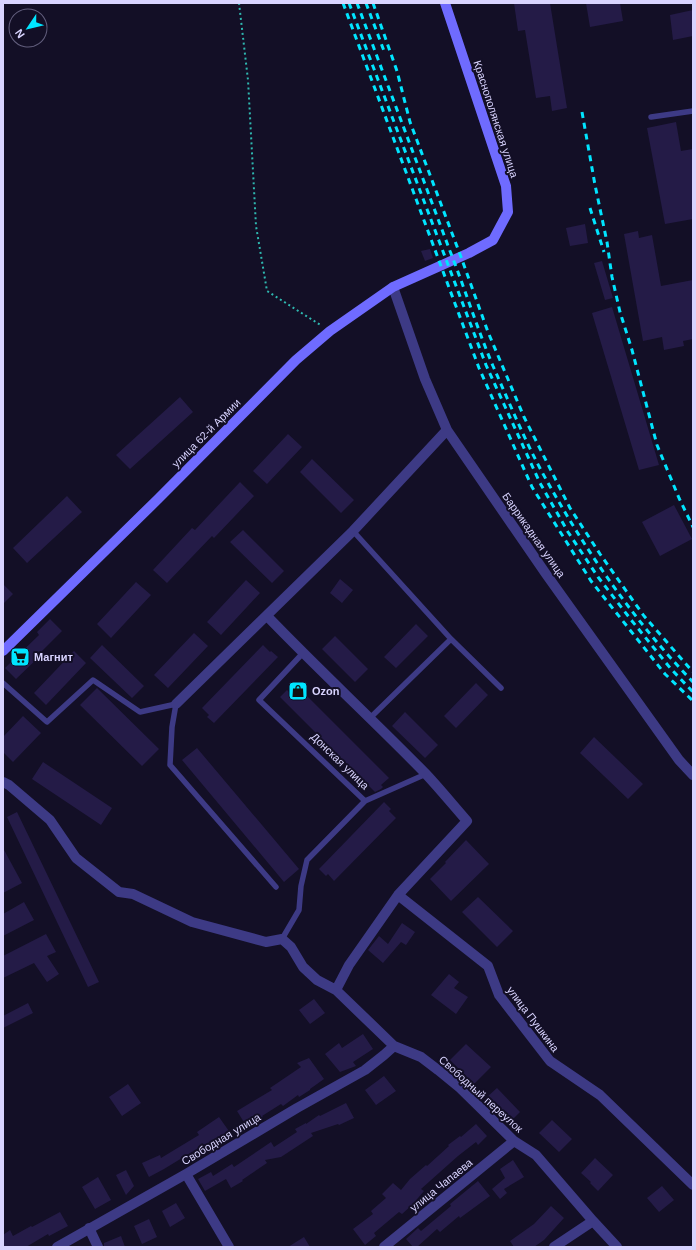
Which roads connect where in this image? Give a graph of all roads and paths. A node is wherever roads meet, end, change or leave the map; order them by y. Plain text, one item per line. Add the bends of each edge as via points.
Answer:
1 (238, 3) edge
2 (445, 3) edge
3 (693, 111) edge
4 (651, 117) dead end
5 (448, 263) joint
6 (393, 287) junction
7 (330, 331) junction
8 (447, 430) junction
9 (353, 531) junction
10 (267, 616) junction
11 (451, 638) junction
12 (3, 651) edge
13 (303, 653) junction
14 (3, 683) edge
15 (502, 688) dead end
16 (176, 704) junction
17 (370, 718) junction
18 (426, 774) junction
19 (693, 776) edge
20 (3, 782) edge
21 (365, 801) junction
22 (276, 887) dead end
23 (398, 895) junction
24 (282, 939) junction
25 (336, 990) junction
26 (394, 1046) junction
27 (514, 1141) junction
28 (186, 1174) junction
29 (693, 1185) edge
30 (592, 1221) junction
31 (89, 1228) junction
32 (57, 1247) edge
33 (98, 1247) edge
34 (229, 1247) edge
35 (384, 1247) edge
36 (554, 1247) edge
37 (617, 1247) edge

1 - 7 path via 248,80 256,226 267,291
2 - 5 street, Краснополянская улица via 506,186 508,212 493,240
3 - 4 lane
5 - 6 street, улица 62-й Армии
6 - 7 street, улица 62-й Армии
6 - 8 street, Баррикадная улица via 425,379
7 - 12 street, улица 62-й Армии via 296,360
8 - 9 street
8 - 19 street, Баррикадная улица via 555,587
9 - 10 street
9 - 11 lane
10 - 13 street
10 - 16 street
11 - 15 lane
11 - 17 lane
13 - 17 street
13 - 21 lane, Донская улица via 259,700
14 - 16 lane via 47,722 93,680 140,712
16 - 22 lane via 170,765
17 - 18 street
18 - 21 lane
18 - 23 street via 467,821
20 - 24 street via 50,820 76,858 119,892 133,894 192,922 266,942
21 - 24 lane, Донская улица via 307,860 299,910
23 - 25 street via 349,965
23 - 29 street, улица Пушкина via 488,966 499,995 550,1061 600,1095
24 - 25 street, Свободный переулок via 291,947 303,967 317,980
25 - 26 street, Свободный переулок
26 - 27 street, Свободный переулок via 420,1057 438,1070
26 - 28 street, Свободная улица via 365,1070
27 - 30 street, Свободный переулок via 536,1155
27 - 35 street, улица Чапаева
28 - 31 street, Свободная улица
28 - 34 street
30 - 36 street
30 - 37 street, Свободный переулок
31 - 32 street, Свободная улица
31 - 33 street

